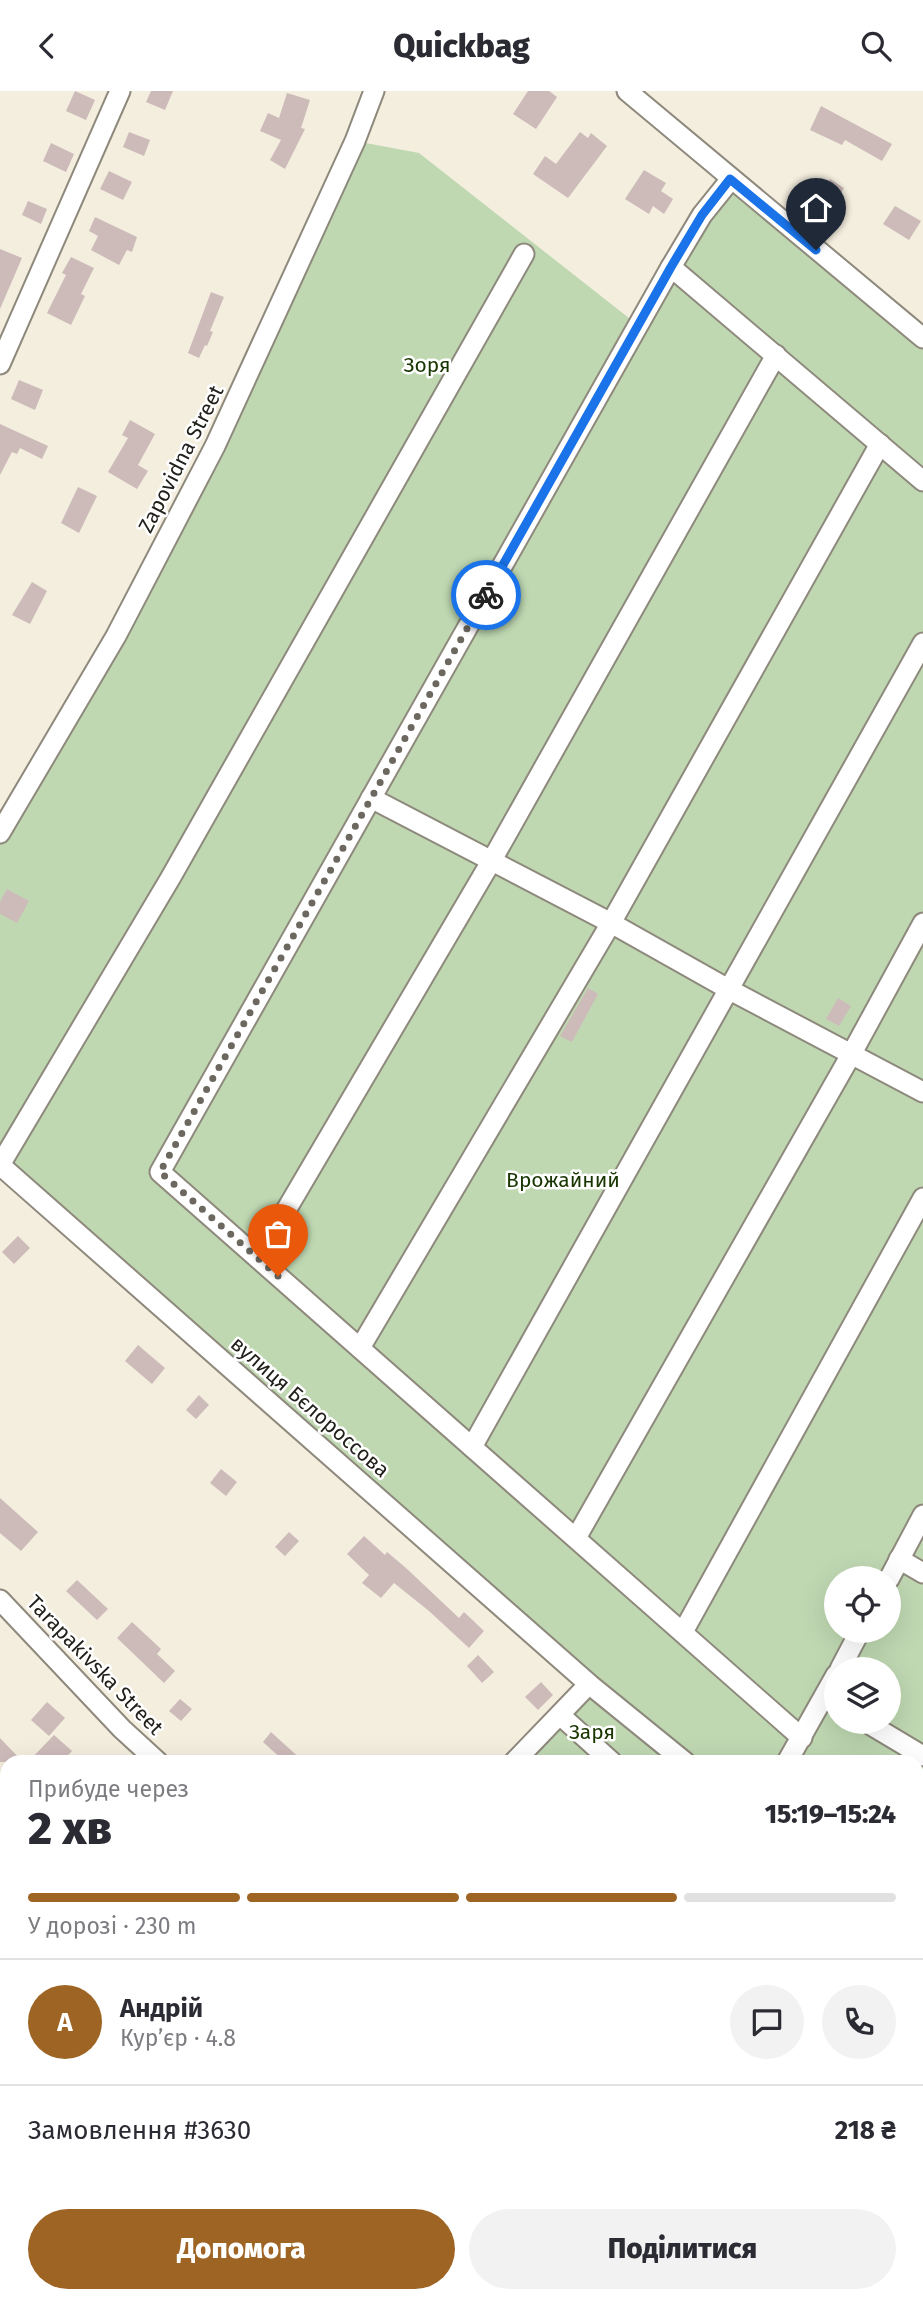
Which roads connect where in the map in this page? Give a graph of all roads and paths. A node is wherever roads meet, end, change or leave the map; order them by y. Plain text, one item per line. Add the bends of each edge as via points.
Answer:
1 (120, 91) edge
2 (374, 91) edge
3 (627, 91) edge
4 (730, 179) junction
5 (524, 254) dead end
6 (671, 267) junction
7 (923, 338) edge
8 (776, 355) junction
9 (0, 363) edge
10 (880, 444) junction
11 (923, 481) edge
12 (923, 643) edge
13 (371, 798) junction
14 (0, 833) edge
15 (492, 860) junction
16 (611, 923) junction
17 (923, 923) edge
18 (730, 990) junction
19 (852, 1053) junction
20 (923, 1092) edge
21 (0, 1165) edge
22 (923, 1198) edge
23 (258, 1258) junction
24 (360, 1348) junction
25 (472, 1447) junction
26 (923, 1515) edge
27 (576, 1538) junction
28 (899, 1559) junction
29 (896, 1566) edge
30 (923, 1573) edge
31 (0, 1600) edge
32 (683, 1632) junction
33 (589, 1684) junction
34 (824, 1710) edge
35 (560, 1715) junction
36 (886, 1734) edge
37 (802, 1738) junction
38 (151, 1755) edge
39 (521, 1755) edge
40 (604, 1755) edge
41 (676, 1755) edge
42 (791, 1755) edge
43 (921, 1755) edge

1 - 9 street
2 - 14 street, Zapovidna Street via 215,446 116,636
3 - 4 street
4 - 6 street
4 - 7 street
5 - 21 street via 171,877
6 - 8 street
6 - 13 street
8 - 10 street
8 - 15 street
10 - 11 street
10 - 16 street
12 - 18 street
13 - 15 street
13 - 23 street via 160,1172
15 - 16 street
15 - 23 street
16 - 18 street
16 - 24 street
17 - 19 street
18 - 19 street
18 - 25 street
19 - 20 street
19 - 27 street
21 - 33 street, вулиця Бєлороссова
22 - 32 street
23 - 24 street
24 - 25 street
25 - 27 street
26 - 28 street
27 - 32 street
28 - 29 street
28 - 30 street
31 - 38 street, Tarapakivska Street
32 - 37 street
33 - 35 street
33 - 41 street, вулиця Бєлороссова
34 - 37 street
35 - 39 street
35 - 40 street
36 - 43 street
37 - 42 street

